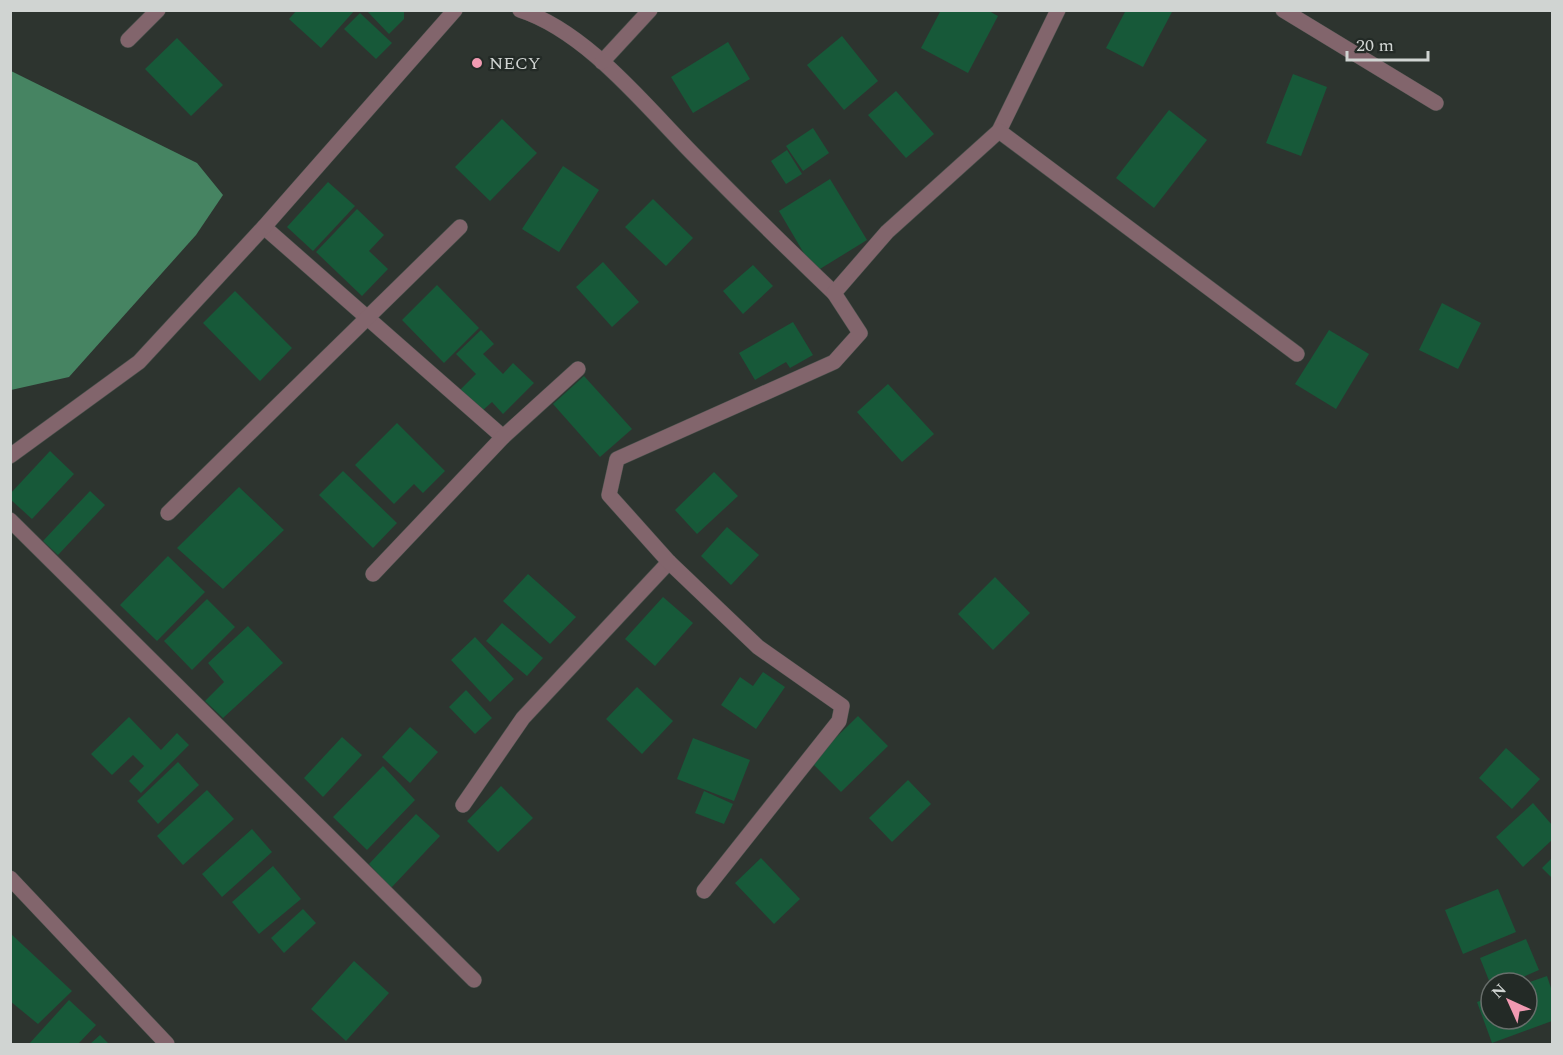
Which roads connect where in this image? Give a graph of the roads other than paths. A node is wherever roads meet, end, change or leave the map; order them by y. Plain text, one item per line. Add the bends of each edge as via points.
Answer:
1 (158, 10) edge
2 (455, 10) edge
3 (520, 10) edge
4 (650, 10) edge
5 (1058, 10) edge
6 (1283, 10) edge
7 (128, 40) dead end
8 (602, 62) junction
9 (1437, 103) dead end
10 (999, 131) junction
11 (264, 227) junction
12 (460, 227) dead end
13 (834, 293) junction
14 (370, 318) junction
15 (1297, 354) dead end
16 (578, 369) dead end
17 (503, 437) junction
18 (10, 456) edge
19 (168, 513) dead end
20 (10, 520) edge
21 (669, 562) junction
22 (373, 574) dead end
23 (463, 805) dead end
24 (10, 878) edge
25 (704, 891) dead end
26 (474, 980) dead end
27 (167, 1044) edge

1 - 7 street
2 - 11 street
3 - 8 street via 542,18
4 - 8 street
5 - 10 street
6 - 9 street
8 - 13 street
10 - 13 street via 887,232
10 - 15 street
11 - 14 street
11 - 18 street via 139,362
12 - 14 street
13 - 21 street via 860,333 834,362 617,459 609,495
14 - 17 street
14 - 19 street
16 - 17 street
17 - 22 street
20 - 26 street
21 - 23 street via 523,718
21 - 25 street via 758,647 842,706 839,721
24 - 27 street

